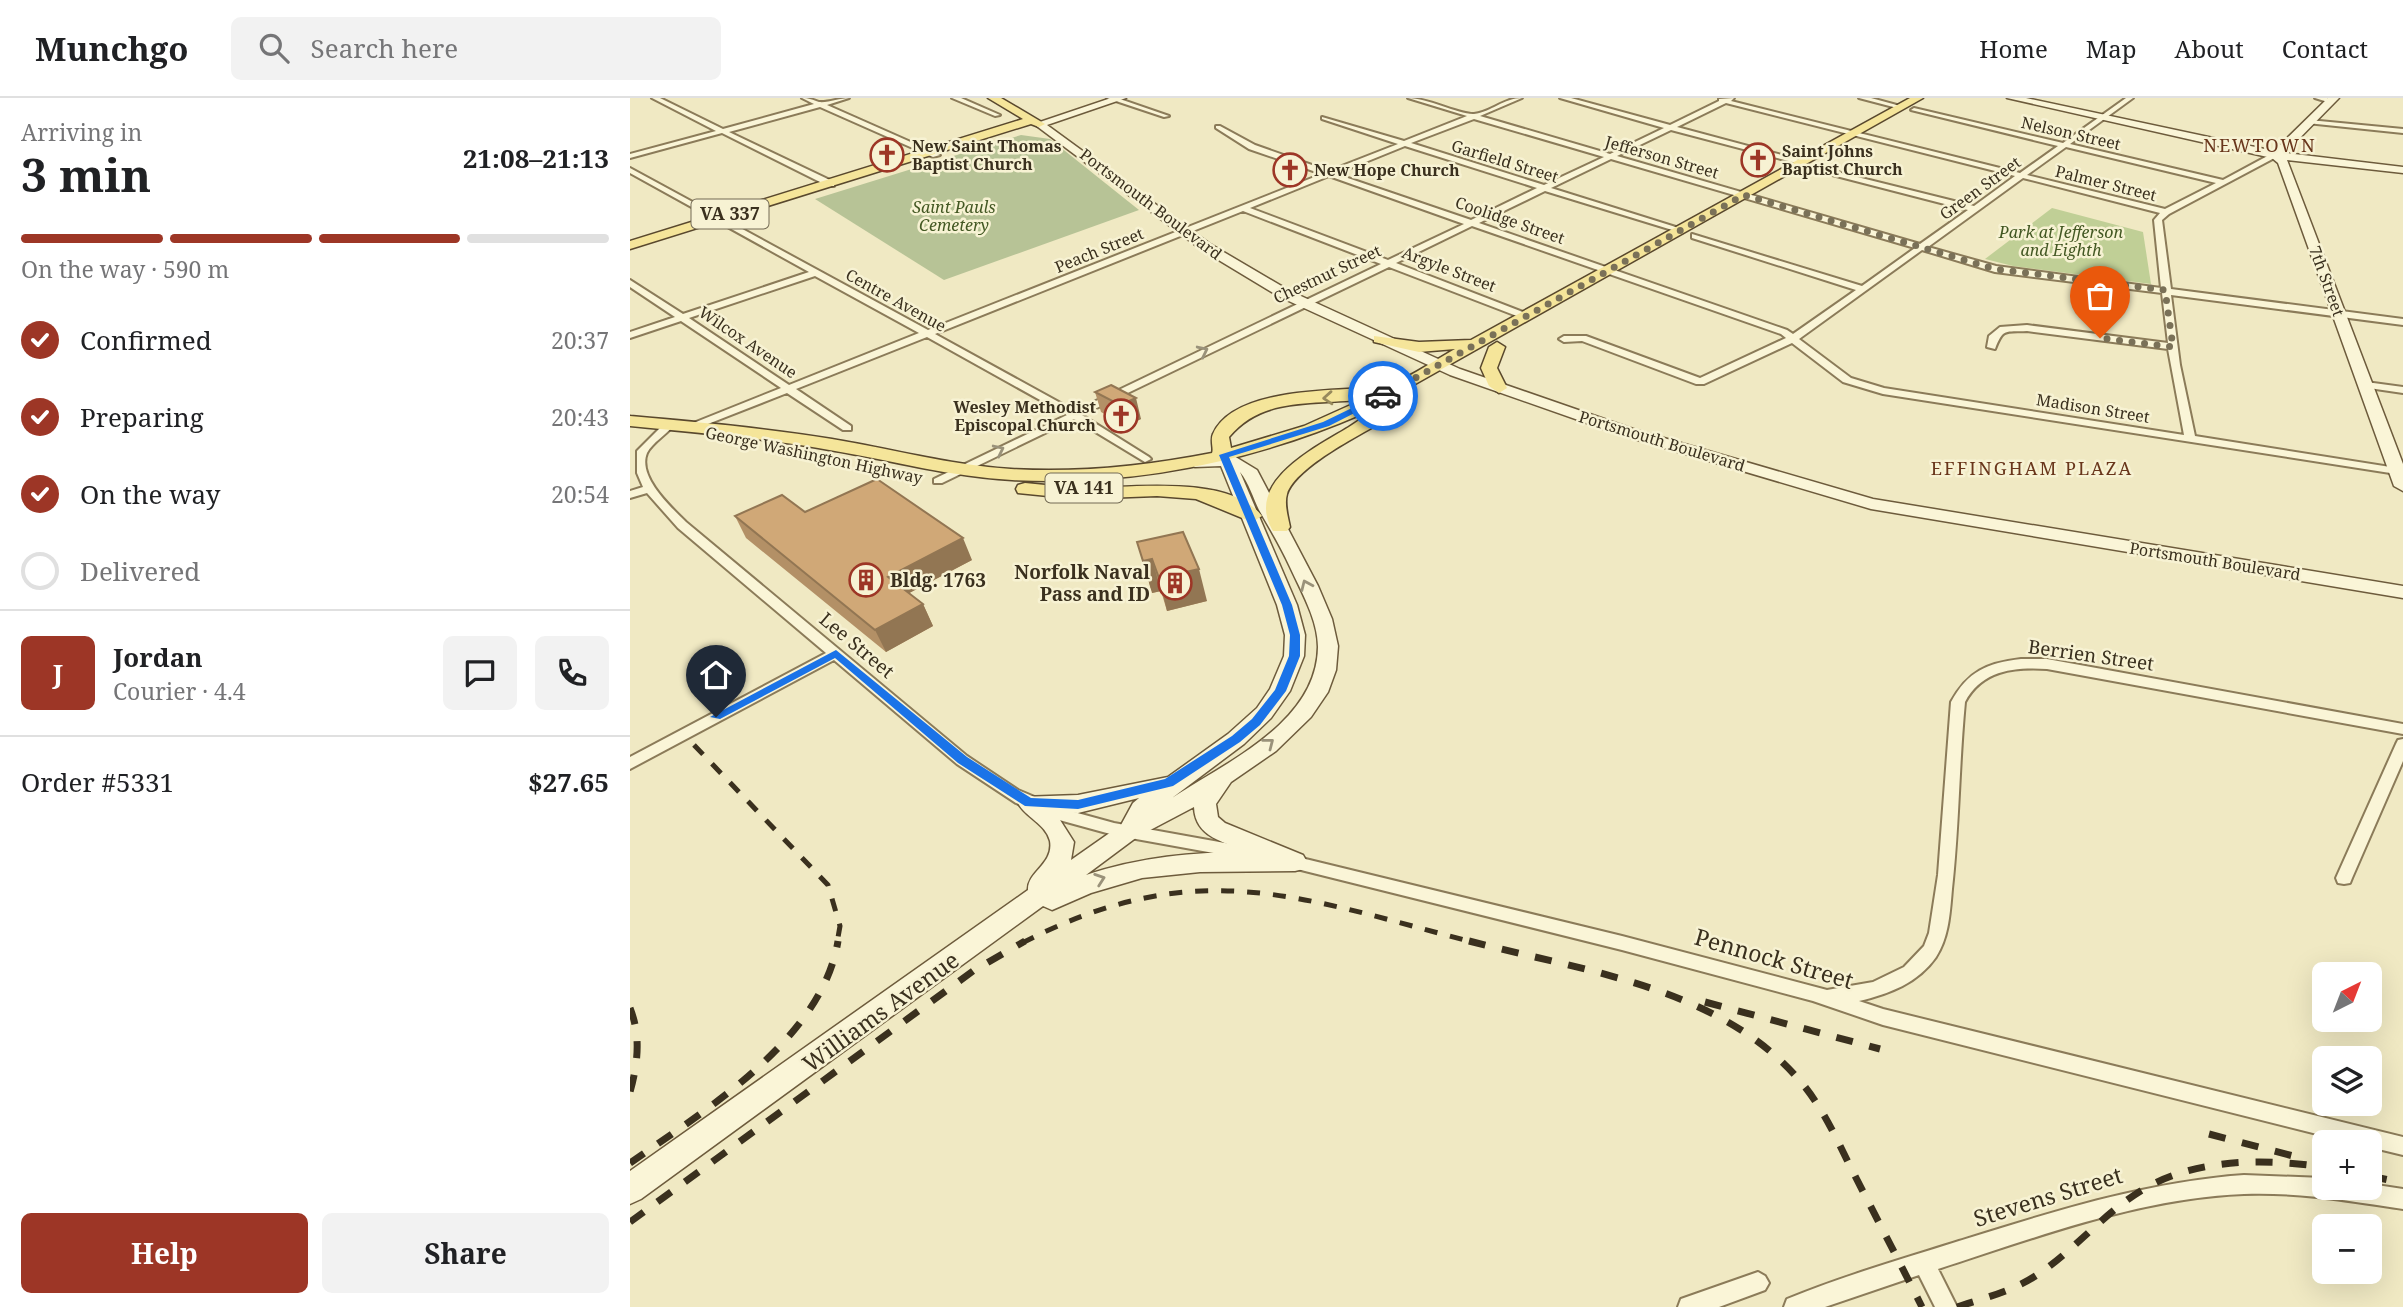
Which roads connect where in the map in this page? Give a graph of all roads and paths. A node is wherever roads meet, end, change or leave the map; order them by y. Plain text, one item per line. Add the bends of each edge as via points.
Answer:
1 (655, 98) edge
2 (805, 98) edge
3 (846, 98) edge
4 (955, 98) edge
5 (993, 98) edge
6 (1102, 98) edge
7 (1411, 98) edge
8 (1519, 98) edge
9 (1563, 98) edge
10 (1713, 98) edge
11 (1862, 98) edge
12 (1917, 98) edge
13 (2012, 98) edge
14 (2130, 98) edge
15 (2318, 98) edge
16 (1116, 99) edge
17 (1728, 99) edge
18 (1933, 99) edge
19 (2333, 99) edge
20 (821, 105) junction
21 (1901, 107) junction
22 (1914, 110) junction
23 (997, 114) dead end
24 (1166, 116) dead end
25 (1473, 116) junction
26 (1324, 118) dead end
27 (2102, 118) junction
28 (1035, 122) junction
29 (2309, 122) junction
30 (1218, 127) dead end
31 (1670, 127) junction
32 (723, 131) junction
33 (2403, 131) edge
34 (1860, 135) junction
35 (1404, 144) junction
36 (2064, 145) junction
37 (932, 153) junction
38 (630, 156) edge
39 (1610, 156) junction
40 (2276, 156) junction
41 (1801, 163) junction
42 (1816, 168) junction
43 (630, 170) edge
44 (2403, 170) edge
45 (1329, 173) junction
46 (2021, 176) junction
47 (2223, 182) junction
48 (831, 184) junction
49 (1544, 187) junction
50 (1744, 195) junction
51 (1759, 200) junction
52 (1244, 208) junction
53 (1975, 209) junction
54 (2166, 212) junction
55 (716, 218) junction
56 (1470, 223) junction
57 (1184, 231) junction
58 (1678, 231) junction
59 (1695, 236) junction
60 (630, 245) edge
61 (1922, 247) junction
62 (1387, 262) junction
63 (1606, 270) junction
64 (815, 273) junction
65 (1624, 276) junction
66 (630, 284) edge
67 (1863, 289) junction
68 (2165, 290) junction
69 (1302, 303) junction
70 (2339, 313) junction
71 (1525, 316) junction
72 (682, 317) junction
73 (2403, 322) edge
74 (926, 334) junction
75 (630, 335) edge
76 (1380, 339) junction
77 (1564, 339) dead end
78 (1793, 339) junction
79 (1495, 341) junction
80 (1992, 347) dead end
81 (2173, 347) junction
82 (1446, 369) junction
83 (1418, 376) junction
84 (2366, 385) junction
85 (1499, 388) junction
86 (789, 389) junction
87 (2403, 390) edge
88 (1073, 414) junction
89 (1383, 414) junction
90 (1237, 417) junction
91 (630, 421) edge
92 (669, 425) junction
93 (690, 428) junction
94 (847, 428) dead end
95 (2190, 439) junction
96 (1145, 459) dead end
97 (1234, 459) junction
98 (960, 470) junction
99 (2401, 477) edge
100 (938, 481) junction
101 (1008, 488) junction
102 (649, 489) junction
103 (630, 495) edge
104 (1252, 516) junction
105 (1280, 527) junction
106 (2403, 592) edge
107 (836, 653) junction
108 (2403, 729) edge
109 (2403, 744) edge
110 (630, 764) edge
111 (1238, 767) junction
112 (1185, 774) junction
113 (1029, 803) junction
114 (1129, 831) junction
115 (1295, 862) junction
116 (2344, 878) dead end
117 (995, 930) junction
118 (1813, 993) junction
119 (2403, 1146) edge
120 (2312, 1187) edge
121 (630, 1189) edge
122 (2382, 1196) edge
123 (2403, 1199) edge
124 (1924, 1262) junction
125 (1758, 1283) dead end
126 (1689, 1307) edge
127 (1795, 1307) edge
128 (1947, 1307) edge

1 - 32 street
2 - 20 street
3 - 20 street
4 - 23 street
5 - 28 main road, Portsmouth Boulevard
6 - 28 street
7 - 25 street, Jefferson Street
8 - 25 street, Peach Street
9 - 31 street
10 - 17 street, Palmer Street
11 - 21 street
12 - 21 main road, VA 141
13 - 27 street
14 - 27 street, Green Street
15 - 19 street
16 - 24 street
16 - 28 street
17 - 31 street, Chestnut Street
17 - 34 street, Palmer Street
18 - 22 main road, VA 141
19 - 29 street
20 - 32 street
20 - 37 street
21 - 34 main road, VA 141
22 - 34 main road, VA 141
22 - 36 street, Nelson Street
25 - 35 street, Peach Street
25 - 39 street, Jefferson Street
26 - 35 street, Garfield Street
27 - 36 street, Green Street
27 - 40 street
28 - 37 main road, VA 337
28 - 57 street, Portsmouth Boulevard
29 - 33 street
29 - 40 street
30 - 45 street, Coolidge Street via 1248,145
31 - 39 street, Chestnut Street
31 - 41 street
32 - 38 street
32 - 48 street
34 - 41 main road, VA 141
34 - 42 main road, VA 141
34 - 46 street, Palmer Street
35 - 45 street, Peach Street
35 - 49 street, Garfield Street
36 - 46 street, Green Street
36 - 47 street, Nelson Street
37 - 48 main road, VA 337
39 - 49 street, Chestnut Street
39 - 50 street, Jefferson Street
40 - 44 street
40 - 47 street
40 - 70 street, 7th Street via 2283,162
41 - 50 main road, VA 141
42 - 51 main road, VA 141
42 - 53 street
43 - 55 street, Centre Avenue
45 - 52 street, Peach Street
45 - 56 street, Coolidge Street
46 - 53 street, Green Street
46 - 54 street, Palmer Street
47 - 54 street
48 - 55 main road, VA 337
49 - 56 street, Chestnut Street
49 - 58 street, Garfield Street
50 - 51 street, Jefferson Street
50 - 58 main road, VA 141
51 - 59 main road, VA 141
51 - 61 street, Jefferson Street
52 - 57 street, Peach Street
52 - 62 street, Argyle Street
53 - 61 street, Green Street
54 - 68 street via 2158,220
55 - 60 main road, VA 337
55 - 64 street, Centre Avenue
56 - 62 street, Chestnut Street
56 - 63 street, Coolidge Street
57 - 69 street, Portsmouth Boulevard
57 - 74 street, Peach Street
58 - 63 main road, VA 141
59 - 65 main road, VA 141
59 - 67 street
61 - 67 street, Green Street
61 - 68 street, Jefferson Street via 1995,269
62 - 69 street, Chestnut Street
62 - 71 street, Argyle Street
63 - 65 street, Coolidge Street
63 - 71 main road, VA 141
64 - 72 street
64 - 74 street, Centre Avenue
65 - 78 street, Coolidge Street
65 - 79 main road, VA 141
66 - 72 street, Wilcox Avenue
67 - 78 street, Green Street
68 - 70 street, Jefferson Street
68 - 81 street
69 - 76 street, Portsmouth Boulevard
88 -> 69 street, Chestnut Street
70 - 73 street, Jefferson Street
70 - 84 street, 7th Street
71 - 79 main road, VA 141
72 - 75 street
72 - 86 street, Wilcox Avenue
74 - 86 street, Peach Street
74 - 88 street, Centre Avenue
76 - 79 main road via 1431,348
76 - 82 street, Portsmouth Boulevard
77 - 78 street, Green Street via 1583,338 1700,382
78 - 95 street, Madison Street via 1847,380 1883,391
79 - 82 main road, VA 141
79 - 85 main road via 1487,370
80 - 81 street via 1994,336 2003,329 2028,328
81 - 95 street
82 - 83 main road, VA 141
82 - 85 street, Portsmouth Boulevard
82 - 89 main road, VA 141
83 -> 90 main road via 1369,393 1266,404
83 - 97 main road, VA 141 via 1326,424
84 - 87 street
84 - 99 street, 7th Street
85 - 106 street, Portsmouth Boulevard via 1871,505
86 - 93 street, Peach Street
86 - 94 street, Wilcox Avenue
88 - 96 street, Centre Avenue
98 -> 88 street, Chestnut Street
89 - 97 main road, VA 141 via 1278,454
89 - 105 main road via 1287,478 1277,501
90 - 97 main road
90 - 97 main road via 1220,436
91 - 92 main road, George Washington Highway / VA 141
92 - 93 main road, George Washington Highway / VA 141
92 - 102 street via 642,451
93 - 98 main road, George Washington Highway / VA 141 via 816,443
93 - 100 main road, George Washington Highway / VA 141
95 - 99 street, Madison Street
97 - 98 main road, VA 141 via 1067,475
97 - 101 main road, VA 141 via 1116,485
97 - 104 street, Williams Avenue
97 - 105 street, Williams Avenue via 1252,473
98 - 100 street, Chestnut Street
100 - 101 main road, VA 141
101 - 104 main road via 1094,494 1193,491 1228,500
102 - 103 street
102 - 107 street, Lee Street via 682,525
104 - 112 street, Williams Avenue via 1289,611 1294,656 1280,691 1264,713
111 -> 105 street, Williams Avenue via 1303,712 1319,687 1328,659 1326,632
107 - 110 street
107 - 113 street, Lee Street via 962,760
108 - 118 street, Berrien Street via 2047,664 1991,670 1973,680 1958,702 1947,869 1938,934 1931,950 1915,968 1885,986 1844,995
109 - 116 street
111 - 114 street, Williams Avenue via 1158,821
111 - 115 street via 1207,797 1208,821 1227,837
112 - 113 street via 1151,789 1104,800
112 - 114 street, Williams Avenue via 1141,809
113 - 114 street, Lee Street
113 - 117 street via 1061,833 1062,856 1055,872
114 - 115 street, Pennock Street
114 - 117 street, Williams Avenue
117 -> 115 street via 1084,885 1143,866
115 - 118 street, Pennock Street
117 - 121 street, Williams Avenue
118 - 119 street, Pennock Street via 1883,1017
120 - 124 street, Stevens Street via 2263,1184 2169,1190
122 - 123 street
124 - 127 street, Stevens Street
124 - 128 street
125 - 126 street

